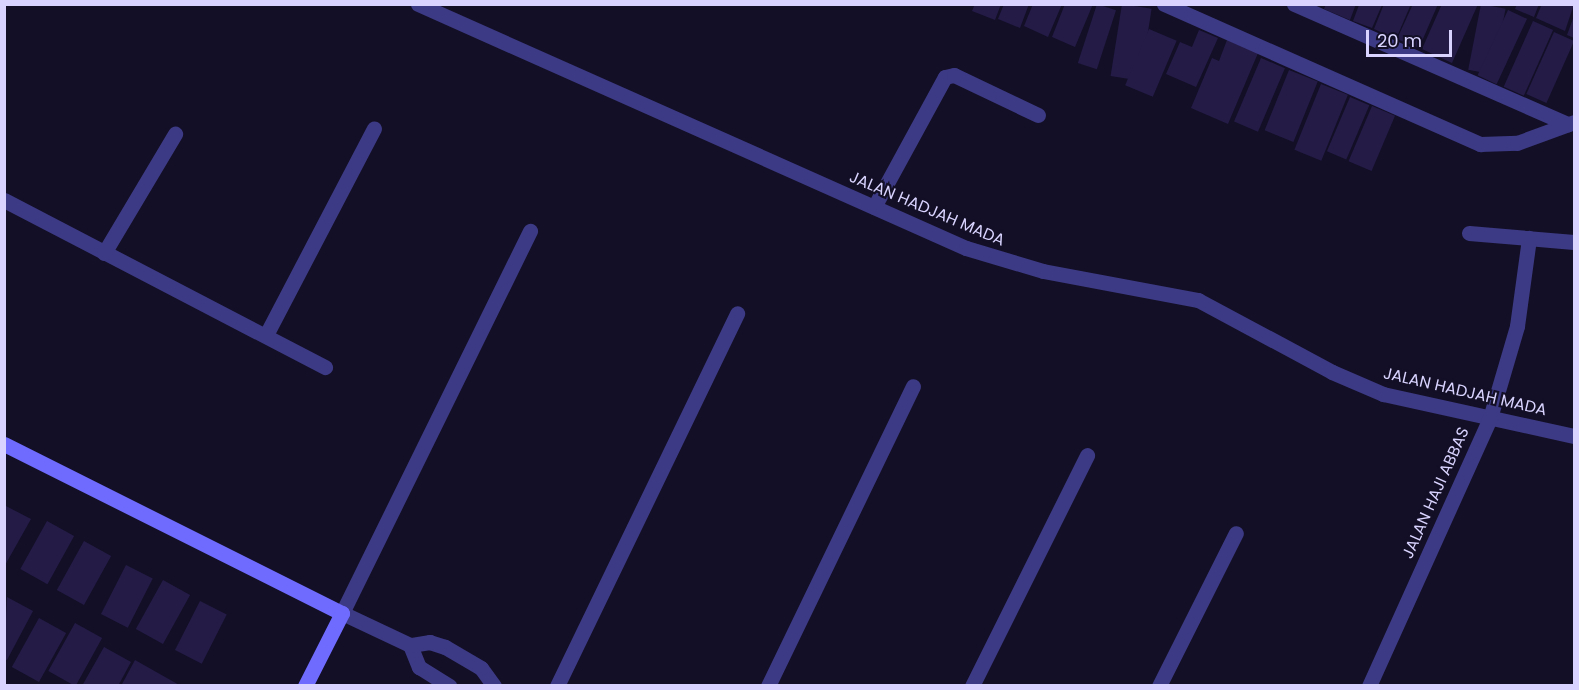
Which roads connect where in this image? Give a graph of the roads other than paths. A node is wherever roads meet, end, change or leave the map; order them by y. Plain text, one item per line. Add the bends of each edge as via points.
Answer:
1 (418, 4) edge
2 (1164, 4) edge
3 (1294, 4) edge
4 (1038, 116) dead end
5 (1571, 123) edge
6 (374, 128) dead end
7 (175, 134) dead end
8 (4, 200) edge
9 (874, 207) junction
10 (530, 231) dead end
11 (1468, 233) dead end
12 (1529, 238) junction
13 (1575, 242) edge
14 (104, 254) junction
15 (737, 313) dead end
16 (266, 335) junction
17 (325, 367) dead end
18 (914, 386) dead end
19 (1490, 418) junction
20 (1575, 436) edge
21 (4, 444) edge
22 (1087, 454) dead end
23 (1236, 532) dead end
24 (342, 614) junction
25 (410, 645) junction
26 (305, 686) edge
27 (449, 686) edge
28 (494, 686) edge
29 (557, 686) edge
30 (768, 686) edge
31 (972, 686) edge
32 (1159, 686) edge
33 (1369, 686) edge

1 - 9 street, JALAN HADJAH MADA
2 - 5 street via 1480,144 1517,142
3 - 5 street
4 - 9 street via 954,75 945,77
6 - 16 street
7 - 14 street
8 - 14 street
9 - 19 street, JALAN HADJAH MADA via 1012,264 1198,300 1383,394
10 - 24 street
11 - 12 street
12 - 13 street
12 - 19 street, JALAN HAJI ABBAS via 1517,326
14 - 16 street
15 - 29 street
16 - 17 street
18 - 30 street
19 - 20 street, JALAN HADJAH MADA
19 - 33 street, JALAN HAJI ABBAS
21 - 24 street
22 - 31 street
23 - 32 street
24 - 25 street
24 - 26 street
25 - 27 street via 419,667
25 - 28 street via 430,642 445,647 481,668

